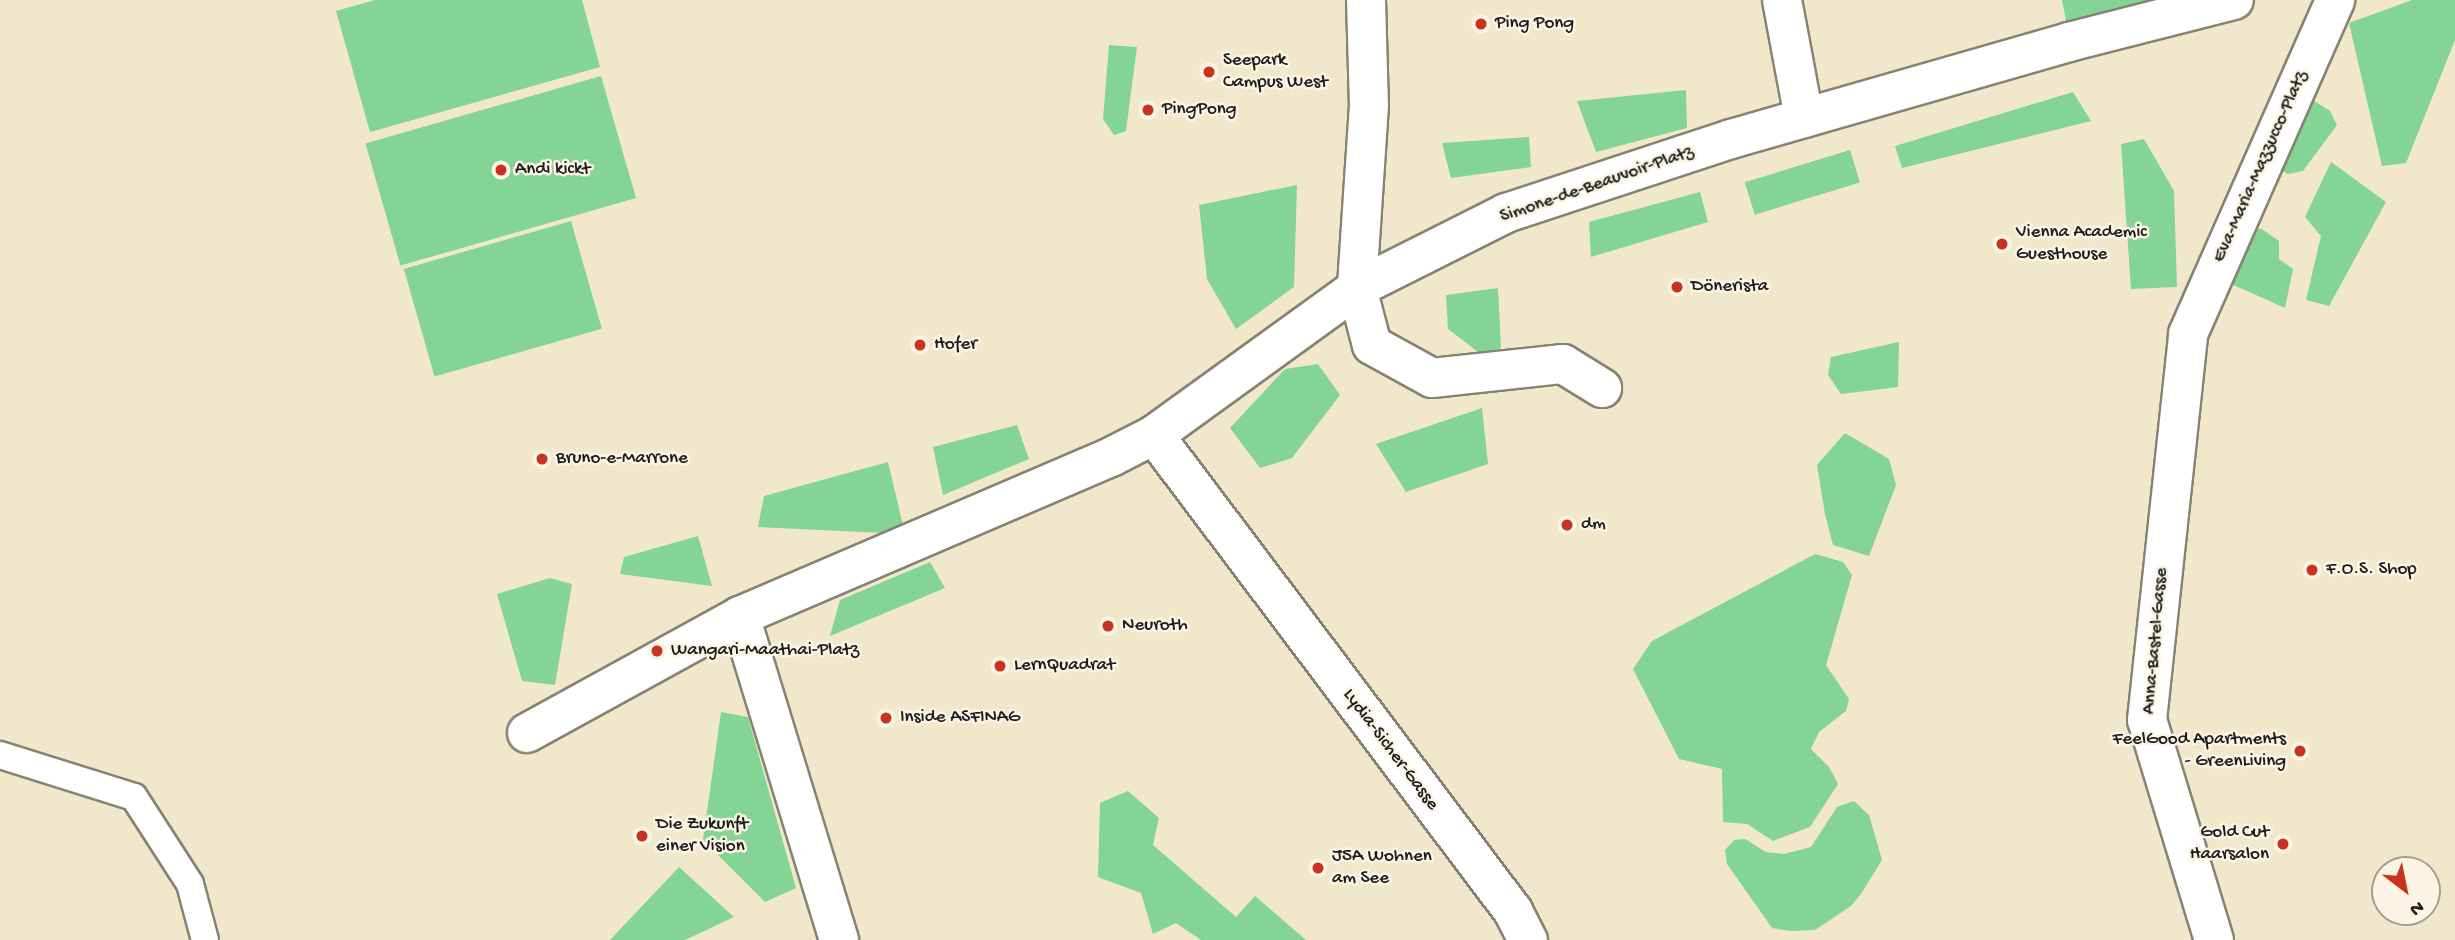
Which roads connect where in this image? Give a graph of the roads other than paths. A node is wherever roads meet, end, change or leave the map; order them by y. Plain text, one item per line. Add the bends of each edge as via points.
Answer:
1 (1366, 0) edge
2 (1782, 0) edge
3 (2234, 0) edge
4 (2335, 0) edge
5 (1804, 118) junction
6 (1357, 288) junction
7 (2188, 334) joint
8 (1602, 388) dead end
9 (1154, 435) junction
10 (740, 616) junction
11 (527, 733) dead end
12 (0, 755) edge
13 (205, 940) edge
14 (839, 940) edge
15 (1528, 940) edge
16 (2214, 940) edge

1 - 6 street via 1368,105
2 - 5 street
3 - 5 street, Simone-de-Beauvoir-Platz
4 - 7 street, Eva-Maria-Mazzucco-Platz
5 - 6 street, Simone-de-Beauvoir-Platz via 1506,214
6 - 8 street via 1372,345 1432,378 1563,364
6 - 9 street, Simone-de-Beauvoir-Platz
7 - 16 street, Anna-Bastel-Gasse via 2147,720
9 - 10 street, Simone-de-Beauvoir-Platz
9 - 15 street, Lydia-Sicher-Gasse via 1513,911
10 - 11 street
10 - 14 street
12 - 13 lane via 134,797 190,884

